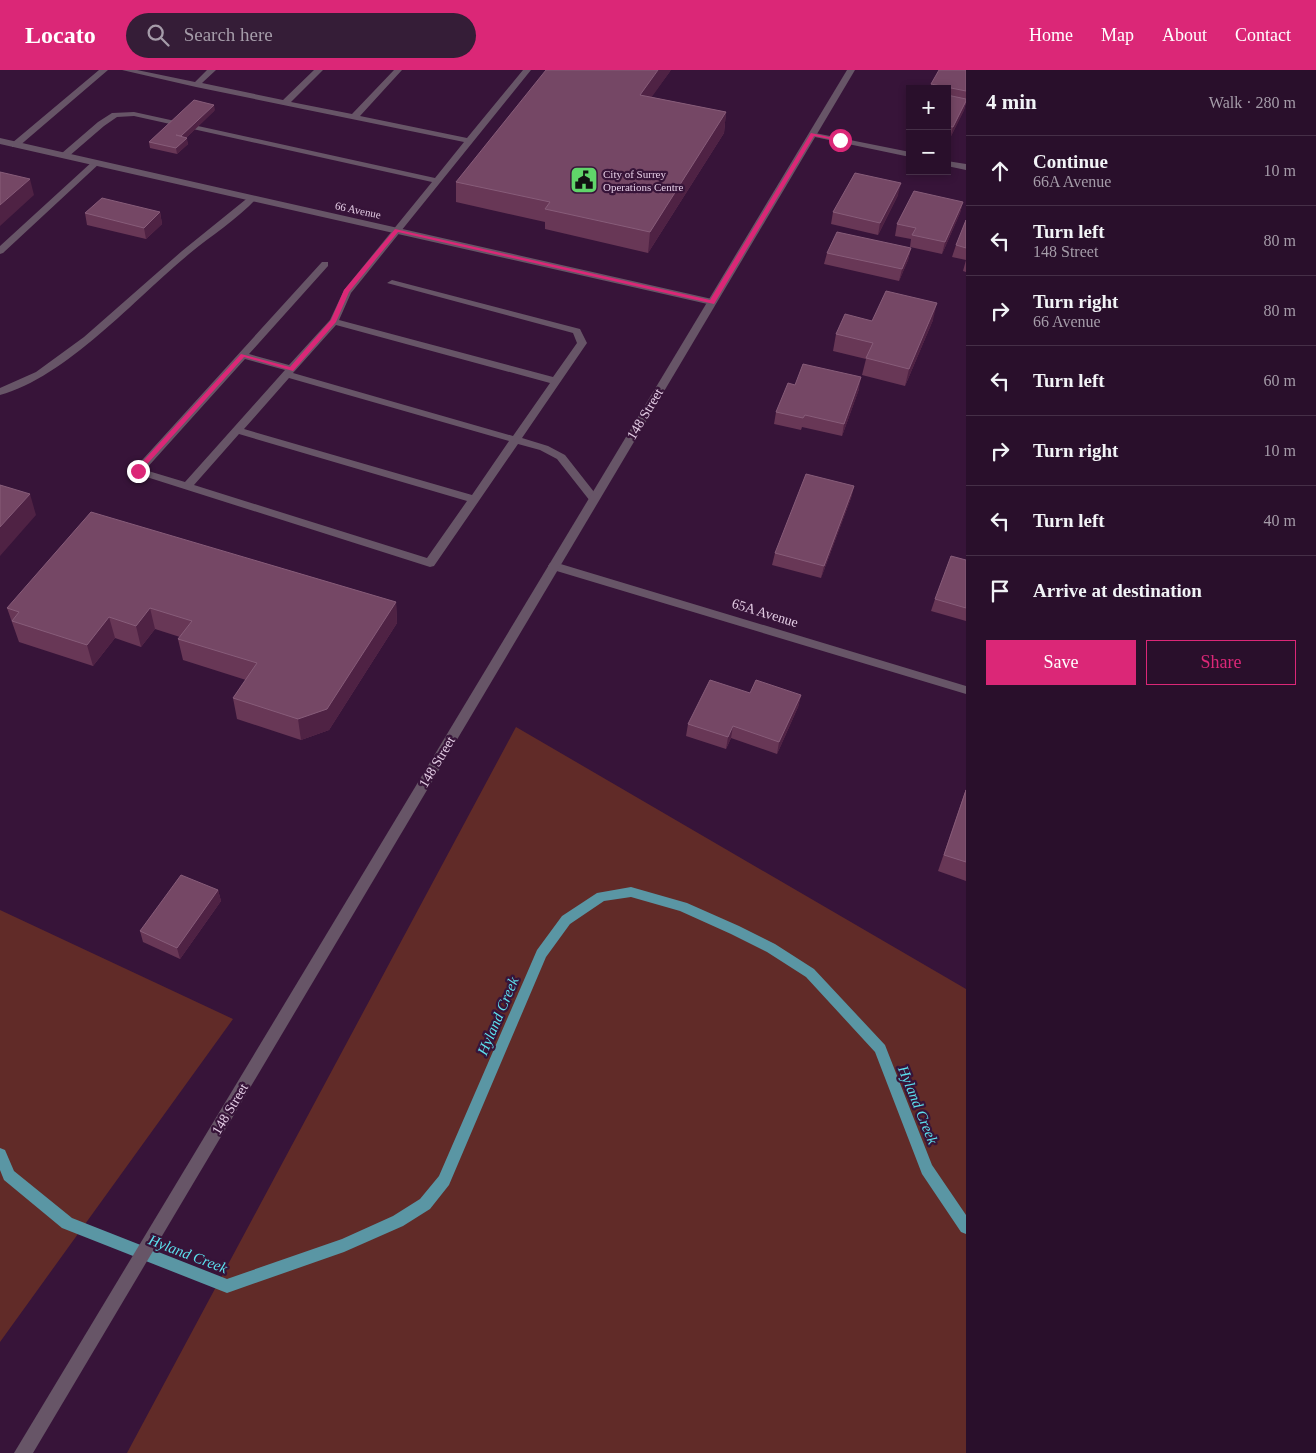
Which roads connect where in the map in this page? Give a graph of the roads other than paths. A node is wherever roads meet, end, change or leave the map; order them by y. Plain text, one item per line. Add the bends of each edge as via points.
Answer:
1 (104, 70) edge
2 (126, 70) edge
3 (212, 70) edge
4 (319, 70) edge
5 (398, 70) edge
6 (527, 70) edge
7 (851, 70) edge
8 (196, 84) junction
9 (285, 103) junction
10 (354, 117) junction
11 (813, 134) junction
12 (0, 141) edge
13 (470, 141) junction
14 (15, 145) junction
15 (906, 154) edge
16 (65, 155) junction
17 (96, 163) junction
18 (951, 164) edge
19 (966, 167) edge
20 (438, 181) junction
21 (253, 198) junction
22 (397, 230) junction
23 (0, 251) edge
24 (325, 264) dead end
25 (392, 283) dead end
26 (712, 302) junction
27 (334, 320) junction
28 (243, 355) junction
29 (289, 371) junction
30 (555, 381) junction
31 (0, 392) edge
32 (237, 430) junction
33 (516, 439) junction
34 (187, 486) junction
35 (594, 499) junction
36 (474, 500) junction
37 (554, 566) junction
38 (966, 690) edge
39 (23, 1453) edge

1 - 14 street
2 - 8 street
3 - 8 street
4 - 9 street
5 - 10 street
6 - 13 street
7 - 11 street, 148 Street
8 - 9 street
9 - 10 street
10 - 13 street
11 - 15 street
11 - 26 street, 148 Street
12 - 14 street, 66 Avenue
13 - 20 street
14 - 16 street, 66 Avenue
16 - 17 street, 66 Avenue
16 - 20 street via 114,115 134,114
17 - 21 street, 66 Avenue
17 - 23 street
18 - 19 street
20 - 22 street
21 - 22 street, 66 Avenue
21 - 31 street via 184,253 87,339 40,374
22 - 26 street, 66 Avenue
22 - 27 street via 346,292
24 - 28 street
25 - 30 street via 577,331 582,343
26 - 35 street, 148 Street
27 - 29 street
27 - 30 street
28 - 29 street
28 - 34 street via 138,471
29 - 32 street
29 - 33 street
30 - 33 street
32 - 34 street
32 - 36 street
33 - 35 street via 561,457
33 - 36 street
34 - 36 street via 430,562
35 - 37 street, 148 Street
37 - 38 street, 65A Avenue
37 - 39 street, 148 Street

